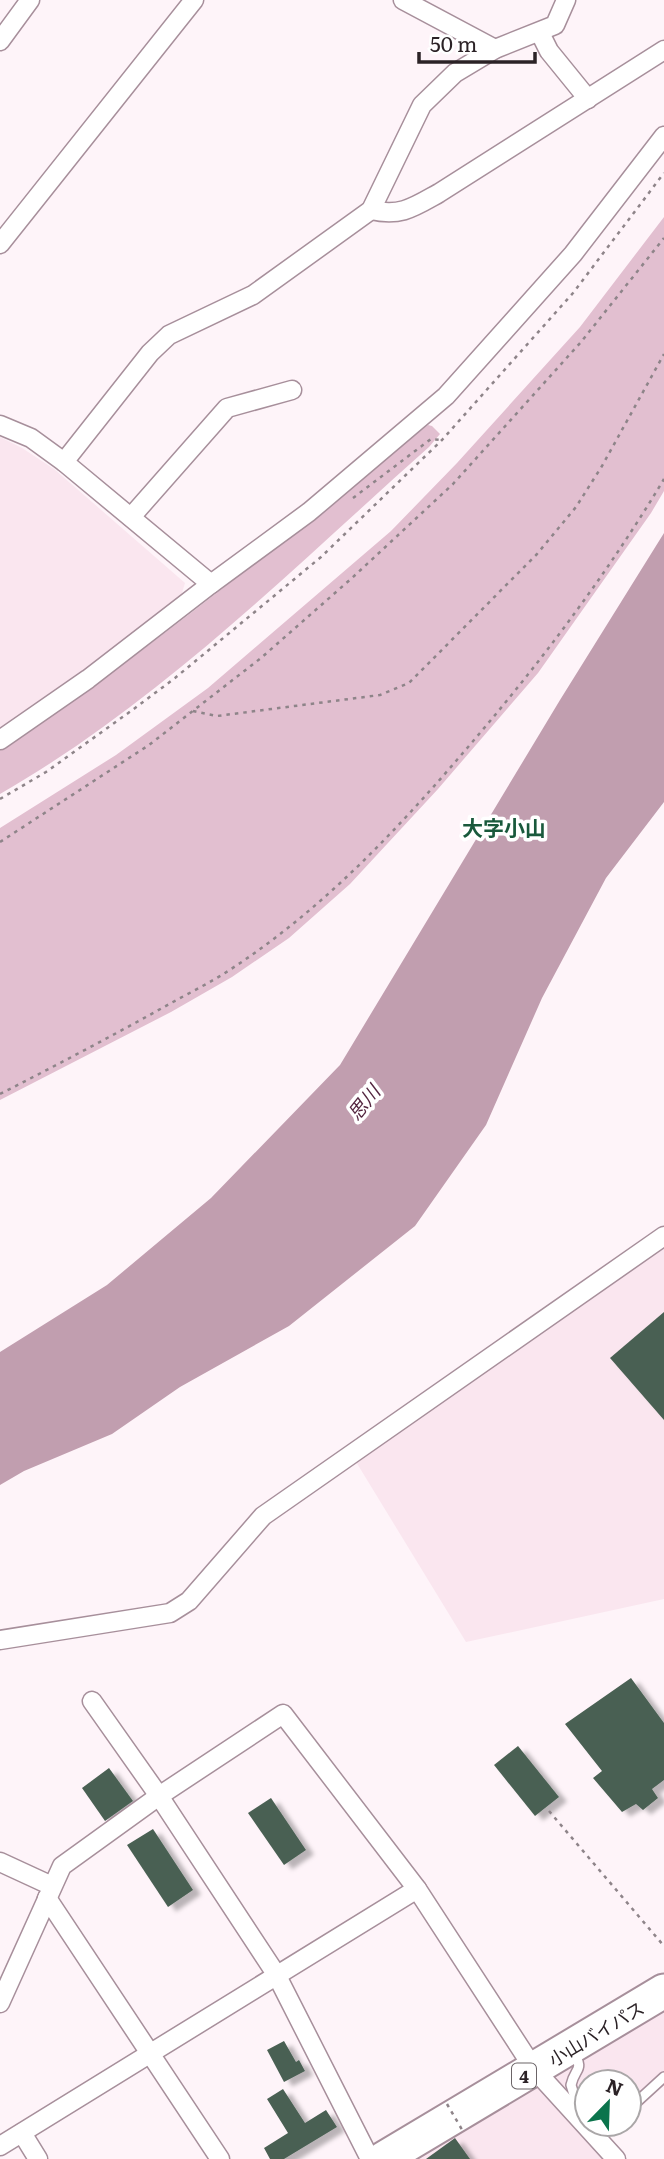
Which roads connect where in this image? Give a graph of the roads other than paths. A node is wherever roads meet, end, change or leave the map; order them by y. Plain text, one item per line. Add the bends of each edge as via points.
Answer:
1 (30, 0) edge
2 (194, 0) edge
3 (403, 0) edge
4 (566, 0) edge
5 (540, 33) junction
6 (0, 41) edge
7 (495, 49) junction
8 (664, 50) edge
9 (587, 99) junction
10 (664, 136) edge
11 (371, 211) junction
12 (0, 244) edge
13 (292, 390) dead end
14 (0, 425) edge
15 (64, 462) junction
16 (131, 517) junction
17 (211, 584) junction
18 (0, 740) edge
19 (664, 1236) edge
20 (0, 1640) edge
21 (92, 1701) dead end
22 (159, 1796) junction
23 (0, 1863) edge
24 (417, 1889) junction
25 (49, 1892) junction
26 (276, 1974) junction
27 (663, 1993) edge
28 (0, 2003) edge
29 (571, 2048) junction
30 (150, 2053) junction
31 (578, 2068) edge
32 (534, 2069) junction
33 (664, 2077) edge
34 (643, 2096) edge
35 (22, 2133) junction
36 (0, 2146) edge
37 (38, 2159) edge
38 (220, 2159) edge
39 (370, 2159) edge
40 (383, 2159) edge
41 (616, 2159) edge

1 - 6 street
2 - 12 street
3 - 7 street
4 - 5 street via 555,25
5 - 7 street
5 - 9 street
7 - 11 street via 455,73 422,105
8 - 9 street
9 - 11 street via 405,212
10 - 17 street via 573,254 446,396 309,512
11 - 15 street via 253,295 169,335
13 - 16 street via 227,408
14 - 15 street via 31,438
15 - 16 street
16 - 17 street
17 - 18 street
19 - 20 street via 263,1516 189,1601 170,1613
21 - 22 street
22 - 24 street via 284,1714
22 - 25 street via 62,1867
22 - 26 street
23 - 25 street
24 - 26 street
24 - 32 street
25 - 28 street
25 - 30 street
26 - 30 street
26 - 39 street
27 - 29 highway, 小山バイパス / 4
29 - 31 lane via 580,2063
29 - 32 highway, 小山バイパス / 4
30 - 35 street
30 - 38 street
32 - 40 highway, 小山バイパス / 4
32 - 41 street
33 - 34 lane
35 - 36 street
35 - 37 street

